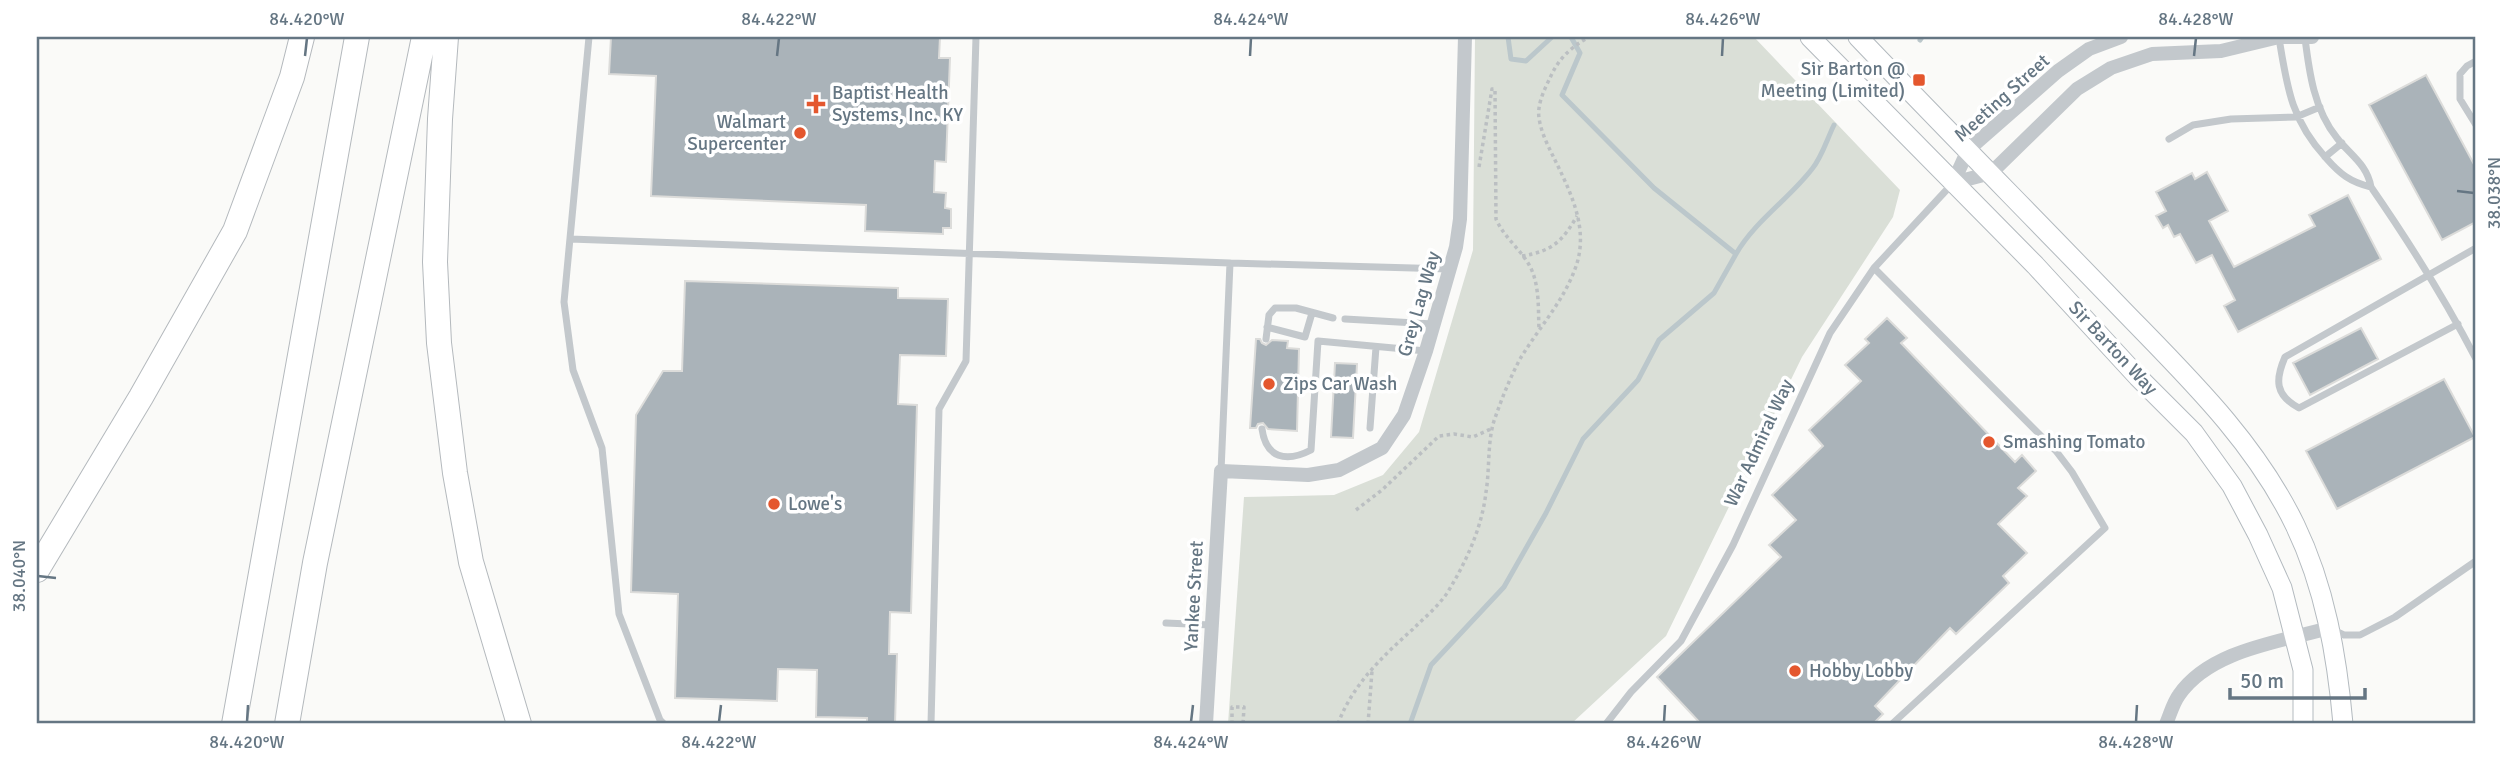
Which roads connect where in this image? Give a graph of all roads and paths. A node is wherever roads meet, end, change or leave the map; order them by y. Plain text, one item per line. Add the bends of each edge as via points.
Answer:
1 (302, 37) edge
2 (357, 37) edge
3 (424, 37) edge
4 (446, 37) edge
5 (589, 37) edge
6 (976, 37) edge
7 (1465, 37) edge
8 (1589, 37) edge
9 (1810, 37) edge
10 (1858, 37) edge
11 (2122, 37) edge
12 (2279, 37) edge
13 (2312, 37) edge
14 (2305, 38) edge
15 (2476, 61) edge
16 (2320, 107) junction
17 (2296, 117) junction
18 (2476, 125) edge
19 (2169, 139) dead end
20 (2343, 143) junction
21 (1968, 150) junction
22 (2325, 157) junction
23 (1991, 173) junction
24 (1477, 179) dead end
25 (1953, 183) junction
26 (2371, 187) junction
27 (1578, 214) junction
28 (569, 239) junction
29 (2476, 248) edge
30 (969, 252) junction
31 (1522, 256) junction
32 (1230, 263) junction
33 (1874, 268) junction
34 (1449, 269) junction
35 (2429, 275) junction
36 (1312, 313) junction
37 (1333, 318) dead end
38 (1345, 319) dead end
39 (1434, 324) junction
40 (2458, 324) junction
41 (1267, 327) junction
42 (1539, 330) junction
43 (1305, 337) junction
44 (1266, 339) dead end
45 (1318, 341) junction
46 (1376, 347) junction
47 (1426, 351) junction
48 (2476, 359) edge
49 (1370, 428) dead end
50 (1493, 428) junction
51 (1262, 429) dead end
52 (1221, 471) junction
53 (1356, 510) dead end
54 (2476, 561) edge
55 (37, 570) edge
56 (1166, 623) dead end
57 (1211, 625) junction
58 (2329, 628) junction
59 (2295, 638) junction
60 (1372, 669) junction
61 (519, 718) edge
62 (234, 724) edge
63 (288, 724) edge
64 (664, 724) edge
65 (931, 724) edge
66 (1206, 724) edge
67 (1232, 724) edge
68 (1243, 724) edge
69 (1338, 724) edge
70 (1368, 724) edge
71 (1606, 724) edge
72 (1892, 724) edge
73 (2166, 724) edge
74 (2303, 724) edge
75 (2343, 724) edge

1 - 55 highway via 292,77 235,231
2 - 62 highway
3 - 63 highway via 315,563
4 - 61 highway via 435,262 439,343 471,562
5 - 28 lane
6 - 30 lane
7 - 34 street, Grey Lag Way via 1460,219
8 - 27 path via 1569,49 1552,72 1538,117
9 - 25 main road, Sir Barton Way
10 - 21 main road, Sir Barton Way
11 - 21 street, Meeting Street via 2089,49 2058,71
12 - 14 street
12 - 17 lane
12 - 23 street via 2221,51 2152,54 2111,68 2077,89
13 - 14 street
14 - 16 lane
15 - 18 lane via 2460,74 2460,99
16 - 17 lane
16 - 20 lane
17 - 19 lane via 2193,125
17 - 22 lane
20 - 22 lane
20 - 26 lane via 2369,174
21 - 23 main road, Sir Barton Way
21 - 25 street, Meeting Street
22 - 26 lane via 2342,176
23 - 25 street
23 - 58 main road, Sir Barton Way via 2196,386 2255,456 2295,526
24 - 31 path via 1495,89 1496,219
25 - 33 lane, War Admiral Way
25 - 59 main road, Sir Barton Way via 2194,433 2232,486 2258,535 2282,588
26 - 35 lane
27 - 31 path via 1558,242
27 - 42 path via 1577,265 1569,286
28 - 30 lane
28 - 64 lane via 564,302 573,370 602,447 619,614
29 - 35 lane
30 - 32 lane
30 - 65 lane via 966,360 939,409
31 - 42 path via 1534,277
32 - 34 lane
32 - 52 lane
33 - 71 lane, War Admiral Way via 1830,333 1733,545 1681,641
33 - 72 lane via 2056,451 2105,528
34 - 39 street, Grey Lag Way
35 - 40 lane
35 - 40 lane via 2285,357 2277,374 2280,392 2299,408
36 - 37 lane
36 - 41 lane via 1275,308
36 - 43 lane
38 - 39 lane
39 - 47 street, Grey Lag Way
40 - 48 lane
41 - 43 lane
41 - 44 lane
42 - 50 path via 1509,382
43 - 45 lane
45 - 46 lane
45 - 51 lane via 1311,450 1289,458 1280,456 1264,443
46 - 47 lane
46 - 49 lane
47 - 52 street, Grey Lag Way via 1404,415 1382,448 1339,471 1318,474
50 - 53 path via 1473,438 1439,436
50 - 60 path via 1482,513 1468,556 1447,593
52 - 57 street, Yankee Street
54 - 58 lane via 2395,617 2360,635 2344,635
56 - 57 lane
57 - 66 street, Yankee Street
58 - 59 street
58 - 75 main road, Sir Barton Way
59 - 73 street via 2244,653 2200,673 2177,697
59 - 74 main road, Sir Barton Way via 2303,670
60 - 69 path
60 - 70 path
67 - 68 path via 1232,707 1244,707

